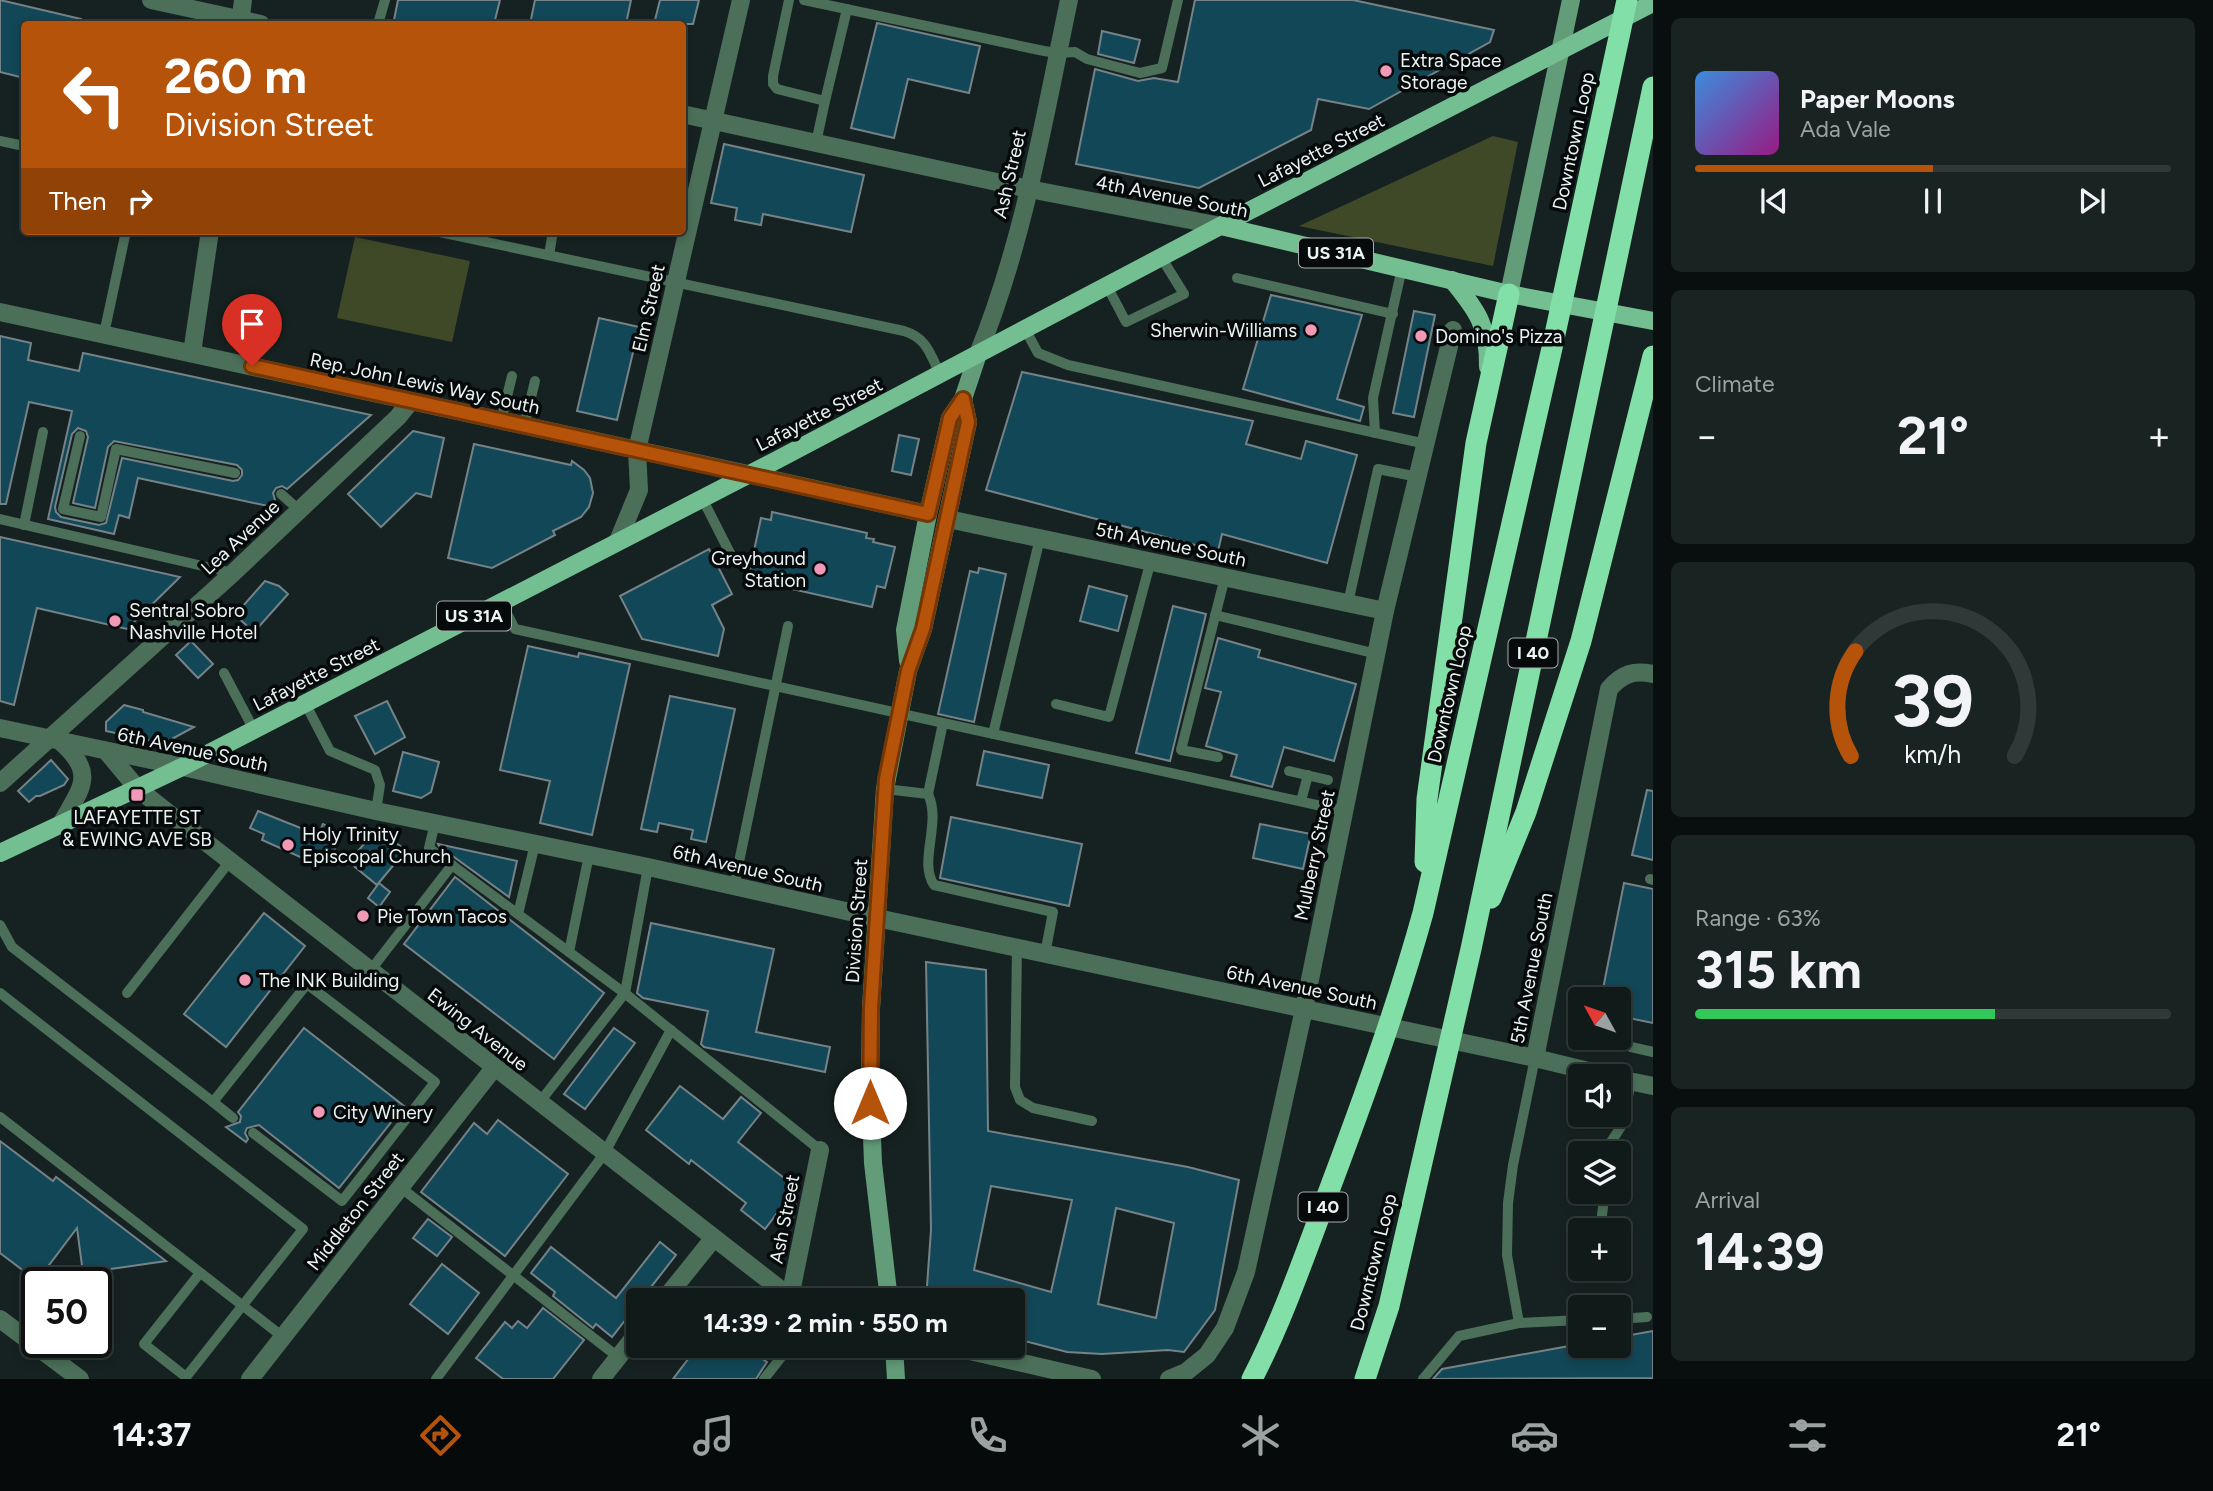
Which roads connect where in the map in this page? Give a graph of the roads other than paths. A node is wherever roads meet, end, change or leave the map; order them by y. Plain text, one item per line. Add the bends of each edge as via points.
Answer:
1 (151, 0) edge
2 (243, 0) edge
3 (385, 0) edge
4 (741, 0) edge
5 (789, 0) edge
6 (804, 0) edge
7 (1069, 0) edge
8 (1178, 0) edge
9 (1571, 0) edge
10 (1627, 0) edge
11 (1653, 3) edge
12 (847, 9) junction
13 (236, 21) edge
14 (240, 21) edge
15 (380, 21) edge
16 (1058, 53) junction
17 (1653, 87) edge
18 (825, 101) junction
19 (686, 115) edge
20 (713, 121) junction
21 (0, 141) edge
22 (816, 143) junction
23 (21, 145) edge
24 (1029, 190) junction
25 (1220, 226) junction
26 (125, 235) edge
27 (209, 235) edge
28 (454, 235) edge
29 (552, 235) edge
30 (548, 255) junction
31 (1161, 257) junction
32 (1402, 268) junction
33 (1237, 278) dead end
34 (1452, 280) junction
35 (676, 281) junction
36 (1107, 286) junction
37 (1508, 293) junction
38 (0, 312) edge
39 (1393, 314) junction
40 (1653, 321) edge
41 (1025, 329) junction
42 (1453, 330) dead end
43 (104, 334) junction
44 (192, 353) junction
45 (978, 354) junction
46 (1653, 356) edge
47 (940, 374) junction
48 (512, 376) dead end
49 (535, 381) dead end
50 (1653, 383) edge
51 (1487, 390) junction
52 (963, 399) junction
53 (411, 401) junction
54 (1637, 415) junction
55 (501, 421) junction
56 (524, 426) junction
57 (43, 432) dead end
58 (1376, 433) junction
59 (80, 436) dead end
60 (1426, 444) junction
61 (637, 450) junction
62 (235, 473) dead end
63 (748, 474) junction
64 (1418, 477) junction
65 (281, 494) dead end
66 (702, 498) junction
67 (299, 510) junction
68 (928, 514) junction
69 (0, 519) edge
70 (948, 519) junction
71 (24, 525) junction
72 (1040, 538) junction
73 (618, 541) junction
74 (732, 557) dead end
75 (1151, 561) junction
76 (233, 573) junction
77 (1225, 577) junction
78 (501, 602) junction
79 (1348, 603) junction
80 (1385, 611) junction
81 (1216, 615) junction
82 (788, 626) dead end
83 (1377, 654) junction
84 (908, 671) junction
85 (224, 673) dead end
86 (1653, 674) edge
87 (776, 686) junction
88 (305, 704) junction
89 (1056, 704) dead end
90 (900, 713) junction
91 (943, 723) junction
92 (0, 728) edge
93 (254, 730) junction
94 (993, 734) junction
95 (55, 741) junction
96 (107, 752) junction
97 (1218, 757) dead end
98 (182, 767) junction
99 (1289, 771) dead end
100 (1308, 775) junction
101 (1328, 780) dead end
102 (0, 783) edge
103 (137, 788) junction
104 (885, 789) junction
105 (928, 794) junction
106 (1301, 801) junction
107 (376, 811) junction
108 (1345, 811) junction
109 (435, 823) junction
110 (61, 824) junction
111 (535, 844) junction
112 (0, 853) edge
113 (589, 855) junction
114 (230, 861) junction
115 (452, 865) junction
116 (649, 867) junction
117 (734, 886) junction
118 (1423, 913) junction
119 (518, 915) junction
120 (877, 918) junction
121 (0, 925) edge
122 (1017, 947) junction
123 (1471, 949) junction
124 (569, 952) junction
125 (1045, 954) junction
126 (370, 971) junction
127 (0, 993) edge
128 (127, 993) dead end
129 (625, 993) junction
130 (1304, 1009) junction
131 (671, 1030) junction
132 (1631, 1047) dead end
133 (1653, 1052) edge
134 (1535, 1058) junction
135 (1568, 1066) edge
136 (494, 1068) junction
137 (1631, 1081) edge
138 (1653, 1086) edge
139 (213, 1102) junction
140 (539, 1103) junction
141 (0, 1117) edge
142 (233, 1118) dead end
143 (1092, 1121) dead end
144 (253, 1133) dead end
145 (820, 1150) joint
146 (604, 1154) junction
147 (400, 1187) junction
148 (713, 1239) junction
149 (200, 1273) junction
150 (514, 1275) junction
151 (674, 1288) edge
152 (778, 1288) edge
153 (794, 1288) edge
154 (888, 1288) edge
155 (242, 1305) junction
156 (1647, 1317) dead end
157 (1631, 1318) edge
158 (0, 1319) edge
159 (1568, 1321) edge
160 (1519, 1323) junction
161 (283, 1337) junction
162 (626, 1347) edge
163 (618, 1357) junction
164 (781, 1358) edge
165 (895, 1358) edge
166 (1000, 1358) edge
167 (1256, 1373) edge
168 (1367, 1373) edge
169 (80, 1379) edge
170 (250, 1379) edge
171 (436, 1379) edge
172 (601, 1379) edge
173 (764, 1379) edge
174 (896, 1379) edge
175 (1092, 1379) edge
176 (1169, 1379) edge
177 (1423, 1379) edge

1 - 13 street
2 - 14 street
3 - 15 lane
4 - 20 street, Elm Street
5 - 18 lane via 773,84 777,89
6 - 12 lane
7 - 16 street, Ash Street
8 - 16 lane via 1162,68 1140,73 1074,52
9 - 37 main road
10 - 118 highway, Downtown Loop / I 40
11 - 25 main road, Lafayette Street / US 31A
12 - 16 lane
12 - 18 lane
16 - 24 street, Ash Street
17 - 123 highway, Downtown Loop / I 40
18 - 22 lane
19 - 20 street, 4th Avenue South
20 - 22 street, 4th Avenue South
20 - 35 street, Elm Street
21 - 23 lane
22 - 24 street, 4th Avenue South
24 - 25 street, 4th Avenue South
24 - 45 street, Ash Street via 997,306
25 - 31 main road, Lafayette Street / US 31A
25 - 32 main road, 4th Avenue South / US 31A
26 - 43 lane
27 - 44 street
28 - 30 lane
29 - 30 lane
30 - 35 lane
31 - 36 main road, Lafayette Street / US 31A
31 - 36 lane via 1184,294 1126,322
32 - 34 main road, 4th Avenue South / US 31A
32 - 39 lane
33 - 39 lane
34 - 37 main road, 4th Avenue South / US 31A
34 - 51 main road via 1482,320 1488,350
35 - 47 lane via 914,334 924,341
35 - 61 street, Elm Street
36 - 41 main road, Lafayette Street / US 31A
37 - 40 main road, 4th Avenue South / US 31A
37 - 51 highway
38 - 43 street, Rep. John Lewis Way South
39 - 58 lane via 1373,398
41 - 45 main road, Lafayette Street / US 31A
41 - 58 lane via 1038,353 1068,365
42 - 60 street, Mulberry Street
43 - 44 street, Rep. John Lewis Way South
44 - 53 street, Rep. John Lewis Way South
45 - 47 main road, Lafayette Street / US 31A
45 - 52 main road, Division Street
46 - 54 highway
47 - 63 main road, Lafayette Street / US 31A
48 - 55 lane
49 - 56 lane
50 - 54 highway
51 - 118 highway via 1427,799
52 - 68 main road, Division Street via 950,418
52 - 70 main road, Division Street via 968,422
53 - 55 street, Rep. John Lewis Way South
53 - 67 street, Lea Avenue
54 - 123 highway via 1581,641 1526,812
55 - 56 street, Rep. John Lewis Way South
56 - 61 street, Rep. John Lewis Way South
57 - 71 lane
58 - 60 lane
59 - 62 lane via 64,509 101,517 116,449
60 - 64 street, Mulberry Street
61 - 63 street
61 - 73 street, Elm Street via 639,490
63 - 66 main road, Lafayette Street / US 31A
63 - 68 street
64 - 79 lane via 1378,469
64 - 80 street, Mulberry Street
65 - 67 lane
66 - 73 main road, Lafayette Street / US 31A
66 - 74 lane
67 - 76 street, Lea Avenue
68 - 84 main road, Division Street via 905,630
69 - 71 lane
70 - 72 street, 5th Avenue South
70 - 84 main road, Division Street via 923,629
71 - 76 lane
72 - 75 street, 5th Avenue South
72 - 94 lane
73 - 78 main road, Lafayette Street / US 31A
75 - 77 street, 5th Avenue South
75 - 89 lane via 1109,717
76 - 95 street, Lea Avenue
77 - 79 street, 5th Avenue South
77 - 81 lane
78 - 87 lane via 515,629
78 - 88 main road, Lafayette Street / US 31A
79 - 80 street, 5th Avenue South
80 - 83 street, Mulberry Street
81 - 83 lane
81 - 97 lane via 1181,750
82 - 87 lane
83 - 108 street, Mulberry Street
84 - 90 main road, Division Street
85 - 93 lane
86 - 134 street, 5th Avenue South via 1631,673 1609,689
87 - 90 lane
87 - 117 lane
88 - 93 main road, Lafayette Street / US 31A
88 - 107 lane via 330,751 375,770 380,785
90 - 91 lane
90 - 104 main road, Division Street
91 - 94 lane
91 - 105 lane
92 - 95 street, 6th Avenue South
93 - 98 main road, Lafayette Street / US 31A
94 - 106 lane
95 - 96 street, 6th Avenue South
95 - 102 street, Lea Avenue
95 - 110 street via 80,762 84,778
96 - 98 street, 6th Avenue South
96 - 103 street, Ewing Avenue
98 - 103 main road, Lafayette Street / US 31A
98 - 107 street, 6th Avenue South
99 - 100 lane
100 - 101 lane
100 - 106 lane
103 - 110 main road, Lafayette Street / US 31A
103 - 114 street, Ewing Avenue
104 - 105 lane
104 - 120 main road, Division Street
105 - 125 lane via 934,816 929,875 934,886 1053,912
106 - 108 lane
107 - 109 street, 6th Avenue South
108 - 130 street, Mulberry Street
109 - 111 street, 6th Avenue South
109 - 115 lane via 429,848
110 - 112 main road, Lafayette Street / US 31A
111 - 113 street, 6th Avenue South
111 - 119 lane
113 - 116 street, 6th Avenue South
113 - 124 lane
114 - 126 street, Ewing Avenue
114 - 128 lane
115 - 119 lane
115 - 126 lane
116 - 117 street, 6th Avenue South
116 - 129 lane
117 - 120 street, 6th Avenue South
118 - 167 highway, Downtown Loop / I 40 via 1380,1054
119 - 124 lane
120 - 122 street, 6th Avenue South
120 - 154 main road, Division Street via 871,1123
121 - 139 lane via 12,947
122 - 125 street, 6th Avenue South
122 - 143 lane via 1015,1087 1020,1100 1033,1108
123 - 168 highway, Downtown Loop / I 40 via 1389,1306
124 - 129 lane
125 - 130 street, 6th Avenue South
126 - 136 street, Ewing Avenue
127 - 155 lane via 303,1229
129 - 131 lane
129 - 140 lane
130 - 134 street, 6th Avenue South
130 - 176 street, Mulberry Street via 1246,1272 1225,1328 1207,1354
131 - 145 lane
131 - 146 lane
132 - 133 lane
134 - 135 street, 6th Avenue South
134 - 160 lane via 1508,1203 1507,1255
136 - 140 street, Ewing Avenue
136 - 147 street, Middleton Street
137 - 138 street
139 - 142 lane
139 - 144 lane via 307,984 435,1082 342,1201
140 - 146 street, Ewing Avenue
141 - 149 lane
145 - 153 street, Ash Street
146 - 148 street, Ewing Avenue
146 - 150 lane
147 - 150 lane
147 - 161 street, Middleton Street
148 - 151 street
148 - 152 street, Ewing Avenue
149 - 155 lane
149 - 155 lane via 144,1344 154,1353 186,1377
150 - 163 lane
150 - 171 lane
155 - 161 lane
156 - 157 lane
158 - 169 street
159 - 160 lane
160 - 177 lane via 1459,1336
161 - 170 street, Middleton Street
162 - 163 street
163 - 172 street
164 - 173 lane
165 - 174 main road
166 - 175 street

